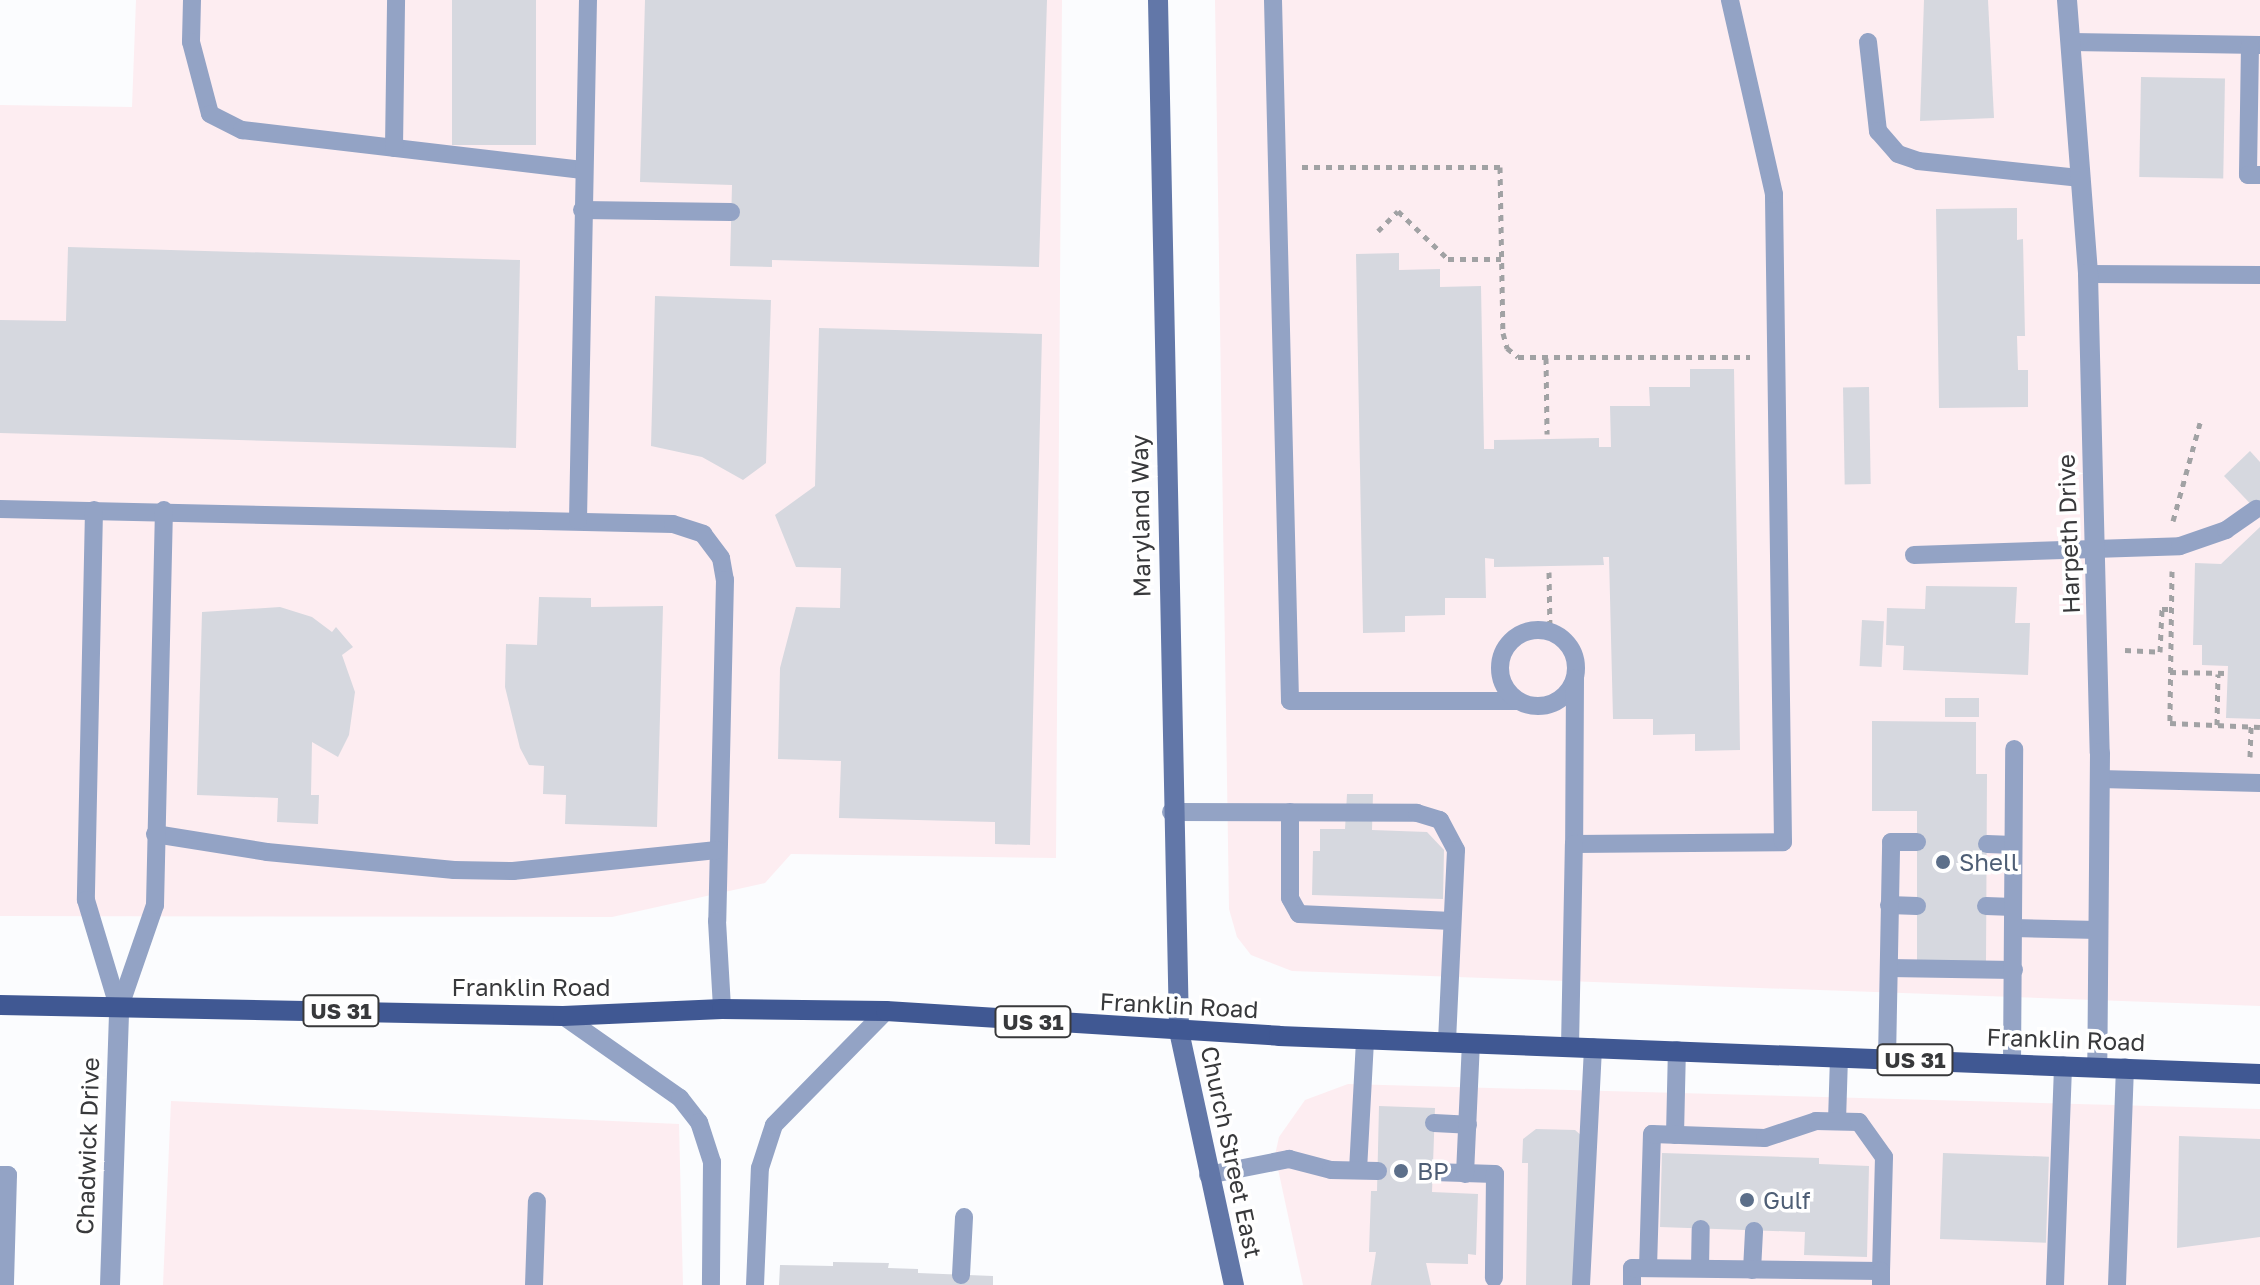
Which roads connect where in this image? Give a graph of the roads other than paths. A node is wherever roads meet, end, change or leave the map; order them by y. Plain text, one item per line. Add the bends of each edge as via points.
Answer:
1 (192, 0) edge
2 (396, 0) edge
3 (588, 0) edge
4 (1158, 0) edge
5 (1273, 0) edge
6 (1730, 0) edge
7 (2067, 0) edge
8 (1868, 42) dead end
9 (2072, 42) junction
10 (2255, 45) edge
11 (394, 148) junction
12 (583, 170) junction
13 (2260, 175) edge
14 (2081, 178) junction
15 (582, 210) junction
16 (731, 212) dead end
17 (2088, 274) junction
18 (2260, 275) edge
19 (0, 509) edge
20 (2256, 509) dead end
21 (94, 510) junction
22 (164, 510) junction
23 (578, 520) junction
24 (2094, 551) junction
25 (1914, 555) dead end
26 (1575, 678) junction
27 (1518, 701) junction
28 (2014, 749) dead end
29 (2100, 779) junction
30 (2260, 783) edge
31 (1171, 812) junction
32 (1290, 812) junction
33 (155, 834) junction
34 (1917, 842) dead end
35 (1574, 844) junction
36 (1987, 844) dead end
37 (2013, 845) junction
38 (717, 850) junction
39 (1889, 905) junction
40 (1917, 906) dead end
41 (1986, 906) dead end
42 (2013, 907) junction
43 (1452, 921) junction
44 (2013, 928) junction
45 (2098, 930) junction
46 (1889, 968) junction
47 (2014, 970) junction
48 (0, 1005) edge
49 (119, 1009) junction
50 (722, 1009) junction
51 (886, 1011) junction
52 (563, 1016) junction
53 (1179, 1031) junction
54 (1365, 1040) junction
55 (1447, 1043) junction
56 (1471, 1044) junction
57 (1570, 1047) junction
58 (1593, 1047) junction
59 (1677, 1050) junction
60 (1839, 1057) junction
61 (1887, 1059) junction
62 (2012, 1064) junction
63 (2063, 1065) junction
64 (2097, 1067) junction
65 (2125, 1067) junction
66 (2260, 1074) edge
67 (1837, 1121) junction
68 (1434, 1123) dead end
69 (1468, 1125) junction
70 (1675, 1135) junction
71 (1358, 1170) junction
72 (1378, 1171) dead end
73 (1433, 1172) dead end
74 (1465, 1174) junction
75 (0, 1175) edge
76 (1208, 1175) junction
77 (537, 1201) dead end
78 (964, 1217) dead end
79 (1701, 1229) dead end
80 (1754, 1231) dead end
81 (1648, 1268) junction
82 (1700, 1268) junction
83 (1752, 1270) junction
84 (961, 1275) dead end
85 (1494, 1278) dead end
86 (1881, 1278) edge
87 (5, 1285) edge
88 (110, 1285) edge
89 (534, 1285) edge
90 (711, 1285) edge
91 (755, 1285) edge
92 (1234, 1285) edge
93 (1581, 1285) edge
94 (1632, 1285) edge
95 (2055, 1285) edge
96 (2117, 1285) edge

1 - 11 lane via 191,42 210,114 242,130
2 - 11 lane
3 - 12 lane
4 - 31 main road, Maryland Way
5 - 27 lane via 1290,701
6 - 35 lane via 1774,194 1783,842
7 - 9 street, Harpeth Drive
8 - 14 lane via 1878,131 1898,154 1918,161
9 - 10 lane
9 - 14 street, Harpeth Drive
10 - 13 lane via 2248,175
11 - 12 lane
12 - 15 lane
14 - 17 street, Harpeth Drive
15 - 16 lane
15 - 23 lane
17 - 18 lane
17 - 24 street, Harpeth Drive
19 - 21 lane
20 - 24 lane via 2226,530 2172,546
21 - 22 lane
21 - 49 lane via 86,900
22 - 23 lane
22 - 33 lane
23 - 38 lane via 684,525 703,534 721,558 725,580
24 - 25 lane
24 - 29 street, Harpeth Drive
26 - 27 lane via 1566,695 1551,704
26 - 27 lane via 1573,652 1550,631 1520,633 1504,650 1501,679
26 - 35 lane
28 - 37 lane
29 - 30 lane
29 - 45 street, Harpeth Drive
31 - 32 lane
31 - 53 main road, Maryland Way
32 - 43 lane via 1417,813 1440,820 1456,850
32 - 43 lane via 1290,898 1299,914
33 - 38 lane via 267,852 454,870 513,871
33 - 49 lane via 155,905
34 - 39 lane via 1891,842
35 - 57 lane
36 - 37 lane
37 - 42 lane
38 - 50 lane
39 - 40 lane
39 - 46 lane
41 - 42 lane
42 - 44 lane
43 - 55 lane
44 - 45 lane
44 - 47 lane
45 - 64 street, Harpeth Drive
46 - 47 lane
46 - 61 lane
47 - 62 lane
48 - 49 main road, Franklin Road / US 31
49 - 52 main road, Franklin Road / US 31
49 - 88 street, Chadwick Drive
50 - 51 main road, Franklin Road / US 31
50 - 52 main road, Franklin Road / US 31
51 - 53 main road, Franklin Road / US 31
51 - 91 lane via 774,1125 760,1168
52 - 90 lane via 680,1098 699,1122 712,1162
53 - 54 main road, Franklin Road / US 31
53 - 76 main road, Church Street East
54 - 55 main road, Franklin Road / US 31
54 - 71 lane via 1370,1121
55 - 56 main road, Franklin Road / US 31
56 - 57 main road, Franklin Road / US 31
56 - 69 lane
57 - 58 main road, Franklin Road / US 31
58 - 59 main road, Franklin Road / US 31
58 - 93 lane
59 - 60 main road, Franklin Road / US 31
59 - 70 lane
60 - 61 main road, Franklin Road / US 31
60 - 67 lane
61 - 62 main road, Franklin Road / US 31
62 - 63 main road, Franklin Road / US 31
63 - 64 main road, Franklin Road / US 31
63 - 95 lane
64 - 65 main road, Franklin Road / US 31
65 - 66 main road, Franklin Road / US 31
65 - 96 lane
67 - 70 lane via 1816,1121 1756,1147 1705,1145
67 - 86 lane via 1859,1122 1884,1157
68 - 69 lane
69 - 74 lane
70 - 81 lane via 1652,1134
71 - 72 lane
71 - 76 lane via 1289,1159
73 - 74 lane
74 - 85 lane via 1495,1174
75 - 87 lane via 8,1175
76 - 92 main road, Church Street East
77 - 89 lane
78 - 84 lane
79 - 82 lane
80 - 83 lane
81 - 82 lane
81 - 94 lane via 1632,1268
82 - 83 lane
83 - 86 lane

